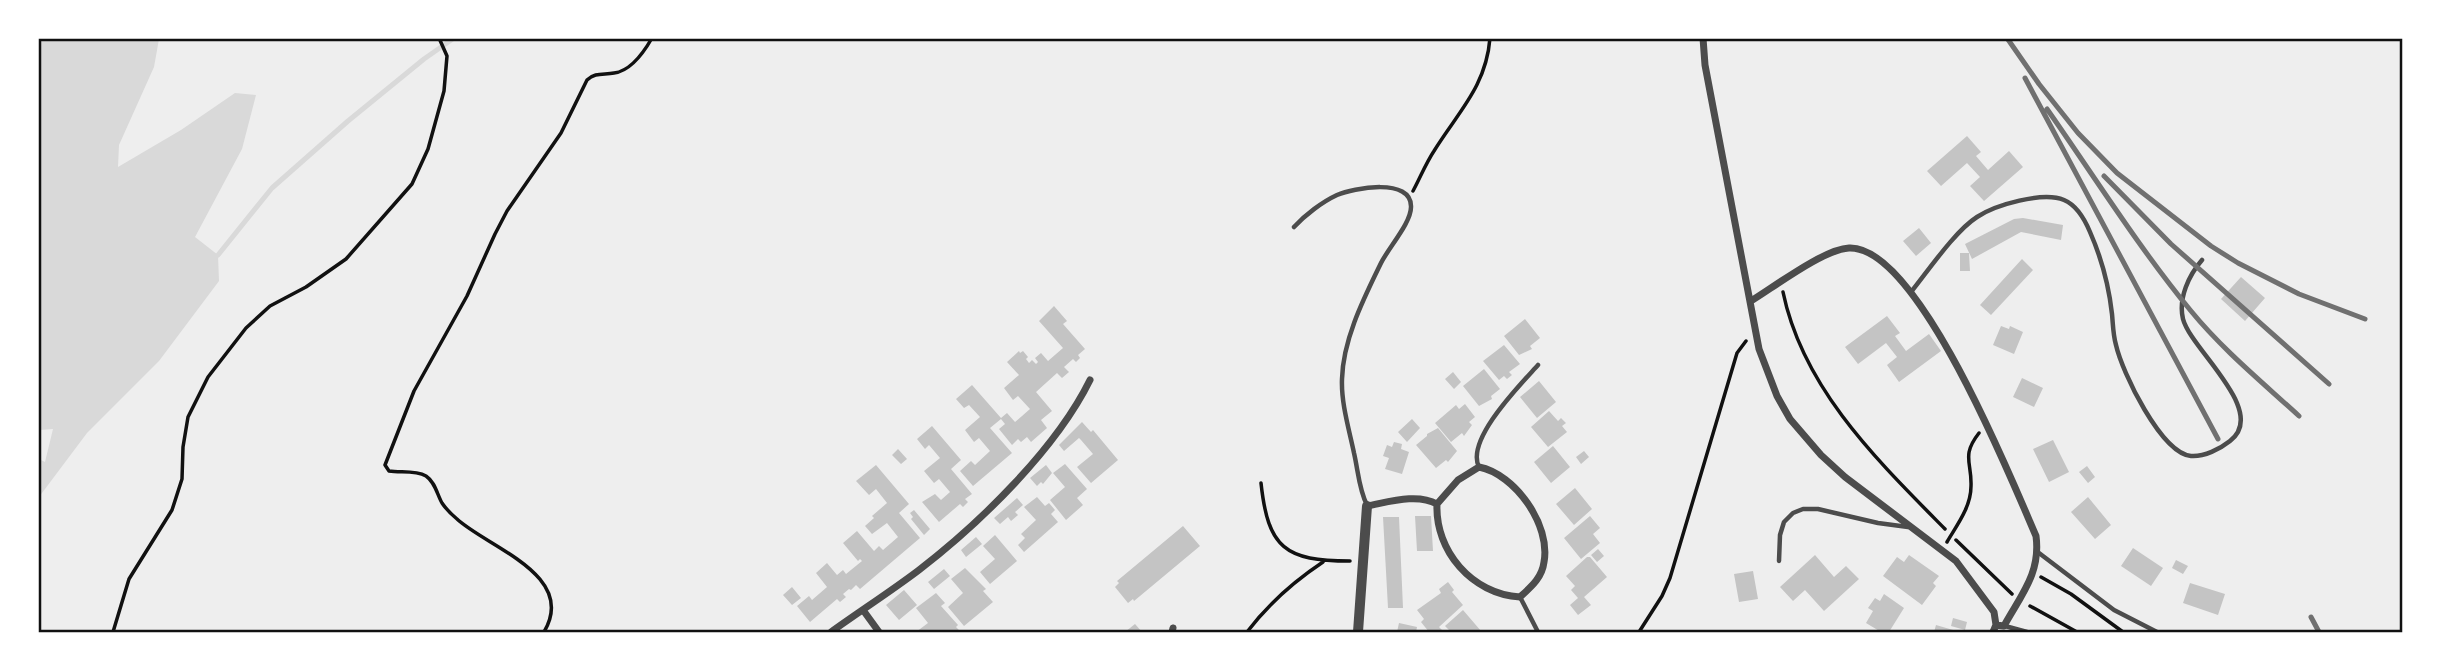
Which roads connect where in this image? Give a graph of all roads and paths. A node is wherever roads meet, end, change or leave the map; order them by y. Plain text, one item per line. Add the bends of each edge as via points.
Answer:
1 (439, 38) edge
2 (652, 38) edge
3 (1490, 38) edge
4 (1703, 38) edge
5 (1410, 198) junction
6 (1294, 227) dead end
7 (2202, 260) dead end
8 (1781, 280) junction
9 (1910, 293) junction
10 (1751, 301) junction
11 (1756, 329) junction
12 (1538, 365) dead end
13 (1090, 380) dead end
14 (1986, 423) junction
15 (1479, 467) junction
16 (1261, 483) dead end
17 (1437, 504) junction
18 (1367, 506) junction
19 (1912, 527) junction
20 (1945, 529) dead end
21 (1943, 550) junction
22 (2039, 553) junction
23 (1363, 560) junction
24 (1325, 561) junction
25 (1779, 561) dead end
26 (2034, 573) junction
27 (1520, 597) junction
28 (863, 610) junction
29 (1998, 628) edge
30 (113, 632) edge
31 (544, 632) edge
32 (831, 632) edge
33 (879, 632) edge
34 (1247, 632) edge
35 (1358, 632) edge
36 (1538, 632) edge
37 (1639, 632) edge
38 (2027, 632) edge
39 (2123, 632) edge
40 (2157, 632) edge

1 - 30 path via 447,56 444,91 428,149 412,184 346,259 270,306 246,328 208,377 188,417 182,479 172,510 130,579
2 - 31 path via 626,69 595,74 587,80 561,133 507,211 414,391 385,465 389,471 428,477 442,503 464,526 531,569 550,599 551,616
3 - 5 path via 1489,59 1478,88 1433,151
4 - 10 street
5 - 6 lane via 1387,187 1358,189 1333,197
5 - 18 lane via 1409,218 1382,261 1343,364 1346,416
7 - 9 lane via 2189,278 2182,314 2196,345 2238,402 2241,427 2231,441 2192,456 2176,449 2133,391 2116,346 2097,251 2081,216 2063,199 2018,201 1977,217
8 - 9 street via 1848,248 1878,258
8 - 10 street
8 - 20 path via 1800,345 1837,409 1875,457
9 - 14 street via 1955,361
10 - 11 street
11 - 19 street via 1767,374 1790,419 1845,477
11 - 37 path via 1737,353 1666,587
12 - 15 lane via 1492,420 1476,453
13 - 28 street via 1061,427 999,498 919,570
14 - 21 path via 1972,442 1967,460 1972,485 1968,507
14 - 22 street via 2036,536
15 - 17 street via 1458,480
15 - 27 street via 1502,476 1527,501 1541,535 1545,560 1540,576
16 - 24 path via 1274,536 1292,553
17 - 18 street via 1419,499
17 - 27 street via 1439,533 1446,550 1472,580 1487,590
18 - 23 street
19 - 21 street
19 - 25 lane via 1802,509 1784,522
21 - 29 street via 1993,609
22 - 26 street
22 - 40 lane via 2114,610
23 - 24 path
23 - 35 street
24 - 34 path via 1293,582
26 - 29 street
26 - 39 path
27 - 36 lane
28 - 32 street
28 - 33 street
29 - 38 lane

